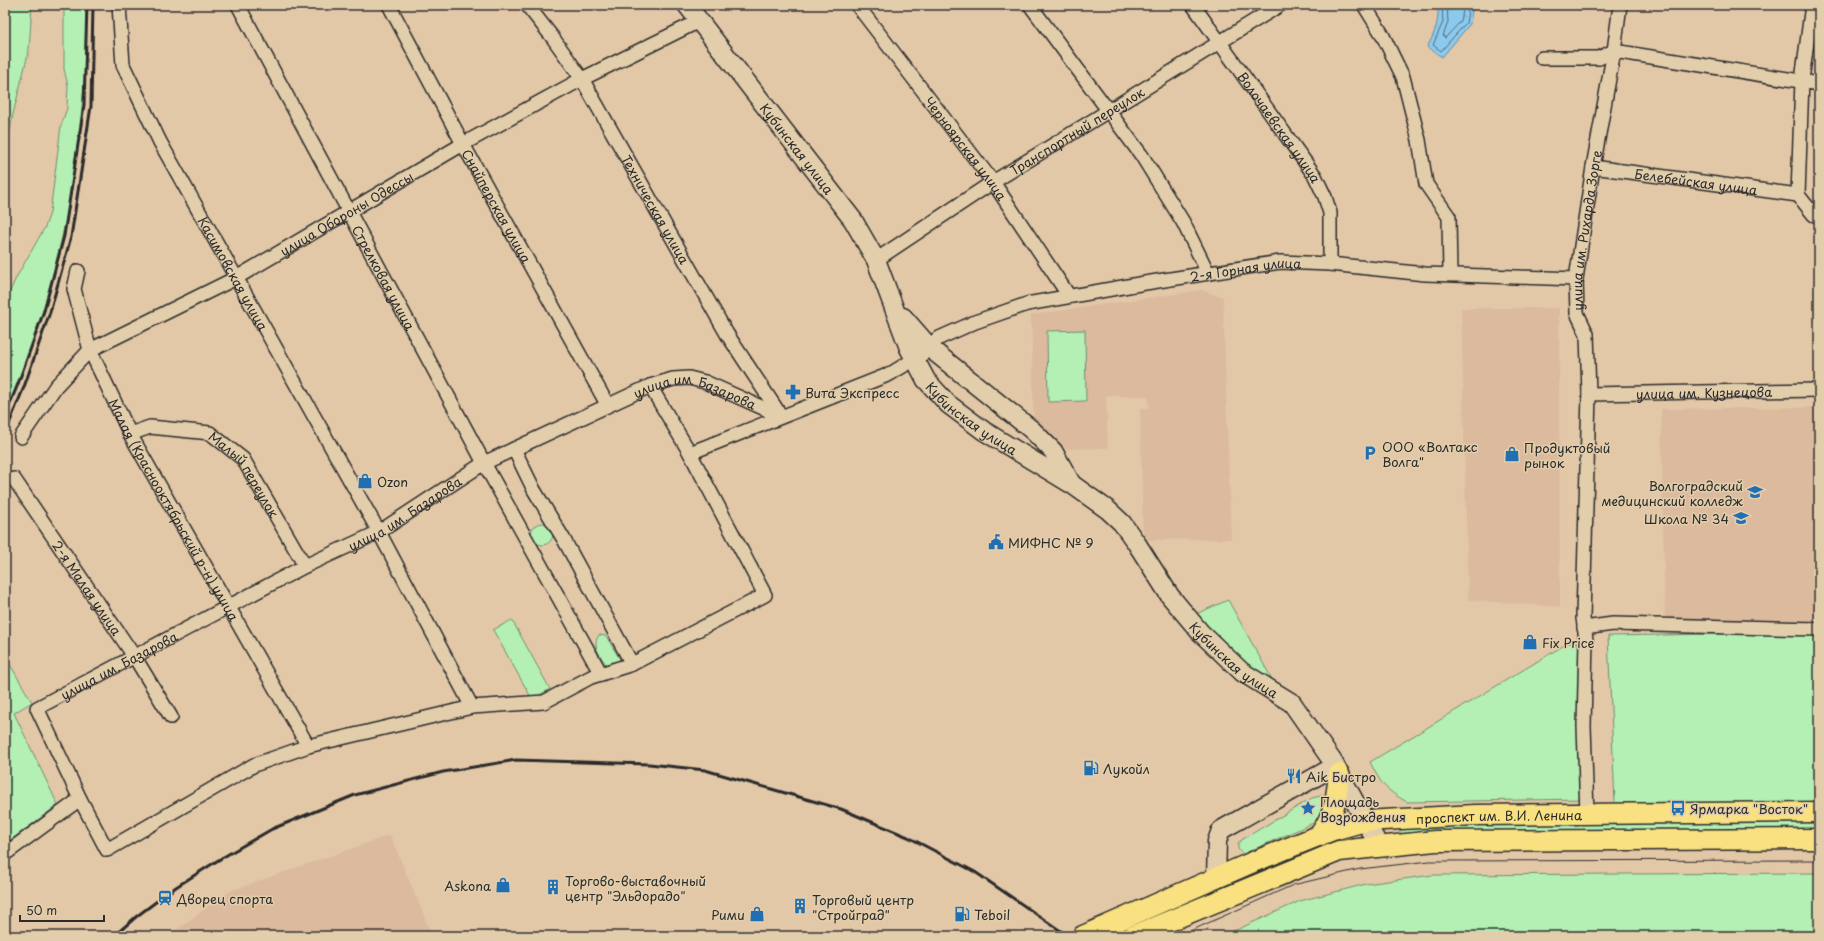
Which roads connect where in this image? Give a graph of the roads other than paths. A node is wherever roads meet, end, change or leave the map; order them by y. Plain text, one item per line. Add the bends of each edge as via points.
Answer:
1 (119, 5) edge
2 (238, 5) edge
3 (389, 5) edge
4 (527, 5) edge
5 (687, 5) edge
6 (857, 5) edge
7 (1030, 5) edge
8 (1193, 5) edge
9 (1280, 5) edge
10 (1364, 5) edge
11 (1620, 5) edge
12 (1812, 5) edge
13 (699, 21) junction
14 (1219, 42) junction
15 (1614, 51) junction
16 (1542, 58) dead end
17 (582, 79) junction
18 (1802, 80) junction
19 (1819, 84) edge
20 (1108, 110) junction
21 (463, 144) junction
22 (1593, 167) junction
23 (993, 182) junction
24 (1798, 195) junction
25 (350, 212) junction
26 (1819, 215) edge
27 (876, 260) junction
28 (1330, 264) junction
29 (78, 271) dead end
30 (1208, 273) junction
31 (1450, 274) junction
32 (236, 278) junction
33 (1576, 280) junction
34 (1069, 296) junction
35 (891, 303) junction
36 (931, 349) junction
37 (90, 350) junction
38 (914, 360) junction
39 (650, 386) junction
40 (1819, 390) edge
41 (1589, 394) junction
42 (607, 404) junction
43 (780, 416) junction
44 (130, 434) junction
45 (21, 437) dead end
46 (514, 449) junction
47 (690, 453) junction
48 (484, 463) junction
49 (14, 479) dead end
50 (1073, 485) junction
51 (379, 532) junction
52 (305, 566) junction
53 (228, 606) junction
54 (1584, 628) junction
55 (1819, 629) edge
56 (134, 656) junction
57 (632, 664) junction
58 (601, 674) junction
59 (472, 706) junction
60 (171, 717) dead end
61 (308, 746) junction
62 (1337, 770) junction
63 (80, 799) junction
64 (1819, 812) edge
65 (1587, 814) junction
66 (1365, 821) junction
67 (1319, 836) junction
68 (1819, 839) edge
69 (1379, 846) junction
70 (5, 854) edge
71 (1216, 879) junction
72 (1083, 936) edge
73 (1134, 936) edge

1 - 32 street, Касимовская улица via 123,65 160,142
2 - 25 street, Стрелковая улица
3 - 21 street, Снайперская улица
4 - 17 street, Техническая улица
5 - 13 street, Кубинская улица
6 - 23 street, Черноярская улица
7 - 20 street
8 - 14 street, Волочаевская улица
9 - 14 street, Транспортный переулок
10 - 31 street via 1382,34 1403,77 1419,140 1426,184 1449,216
11 - 15 street, улица им. Рихарда Зорге
12 - 18 street
13 - 17 street, улица Обороны Одессы
13 - 27 street, Кубинская улица via 853,220
14 - 20 street, Транспортный переулок
14 - 28 street, Волочаевская улица via 1315,176 1330,213
15 - 16 street via 1599,58
15 - 18 street
15 - 22 street, улица им. Рихарда Зорге
17 - 21 street, улица Обороны Одессы
17 - 43 street, Техническая улица via 727,334
18 - 19 street
18 - 24 street
20 - 23 street, Транспортный переулок
20 - 30 street via 1142,156 1183,222
21 - 25 street, улица Обороны Одессы
21 - 42 street, Снайперская улица
22 - 24 street, Белебейская улица
22 - 33 street, улица им. Рихарда Зорге
23 - 27 street, Транспортный переулок
23 - 34 street, Черноярская улица
24 - 26 street via 1814,215
25 - 32 street, улица Обороны Одессы
25 - 48 street, Стрелковая улица
27 - 35 street, Кубинская улица
28 - 30 street, 2-я Горная улица via 1280,262
28 - 31 street, 2-я Горная улица via 1425,274
29 - 37 street, Малая (Краснооктябрьский р-н) улица via 74,289
30 - 34 street, 2-я Горная улица
31 - 33 street, 2-я Горная улица
32 - 37 street, улица Обороны Одессы
32 - 51 street, Касимовская улица
33 - 41 street, улица им. Рихарда Зорге via 1577,313 1586,334
34 - 36 street, 2-я Горная улица via 1027,304 975,322 937,339
35 - 36 street, Кубинская улица
35 - 38 street, Кубинская улица
36 - 38 street, 2-я Горная улица
36 - 50 street, Кубинская улица via 1032,430 1053,451
37 - 44 street, Малая (Краснооктябрьский р-н) улица
37 - 45 street, улица Обороны Одессы via 56,386
38 - 43 street via 890,374 838,396
38 - 50 street, Кубинская улица via 926,380 948,404 991,435
39 - 42 street, улица им. Базарова
39 - 43 street, улица им. Базарова via 672,379 689,378 706,382
39 - 47 street
40 - 41 street, улица им. Кузнецова
41 - 54 street, улица им. Рихарда Зорге
42 - 46 street, улица им. Базарова
43 - 47 street
44 - 52 street, Малый переулок via 150,428 210,433 243,459
44 - 53 street, Малая (Краснооктябрьский р-н) улица
46 - 48 street, улица им. Базарова
46 - 57 street via 534,490
47 - 57 street via 765,595
48 - 51 street, улица им. Базарова
48 - 58 street, Стрелковая улица
49 - 56 street, 2-я Малая улица
50 - 62 street, Кубинская улица via 1122,523 1170,596 1210,643 1242,672 1292,703
51 - 52 street, улица им. Базарова
51 - 59 street, Касимовская улица
52 - 53 street, улица им. Базарова
53 - 56 street, улица им. Базарова
53 - 61 street, Малая (Краснооктябрьский р-н) улица
54 - 55 street via 1613,624
54 - 65 street, улица им. Рихарда Зорге
56 - 60 street, 2-я Малая улица
56 - 63 street, улица им. Базарова via 37,708
57 - 58 street
58 - 59 street via 544,702
59 - 61 street
61 - 63 street via 254,765 107,850
62 - 66 street, Кубинская улица
62 - 67 main road via 1334,806 1330,820
62 - 71 street via 1221,830 1217,841
63 - 70 street
64 - 65 main road, проспект им. В.И. Ленина
65 - 66 main road, проспект им. В.И. Ленина via 1475,815
66 - 67 main road, проспект им. В.И. Ленина
66 - 69 street, Кубинская улица
67 - 71 main road, проспект им. В.И. Ленина
68 - 69 main road, проспект им. В.И. Ленина via 1435,841
69 - 73 main road, проспект им. В.И. Ленина via 1339,851
71 - 72 main road, проспект им. В.И. Ленина

